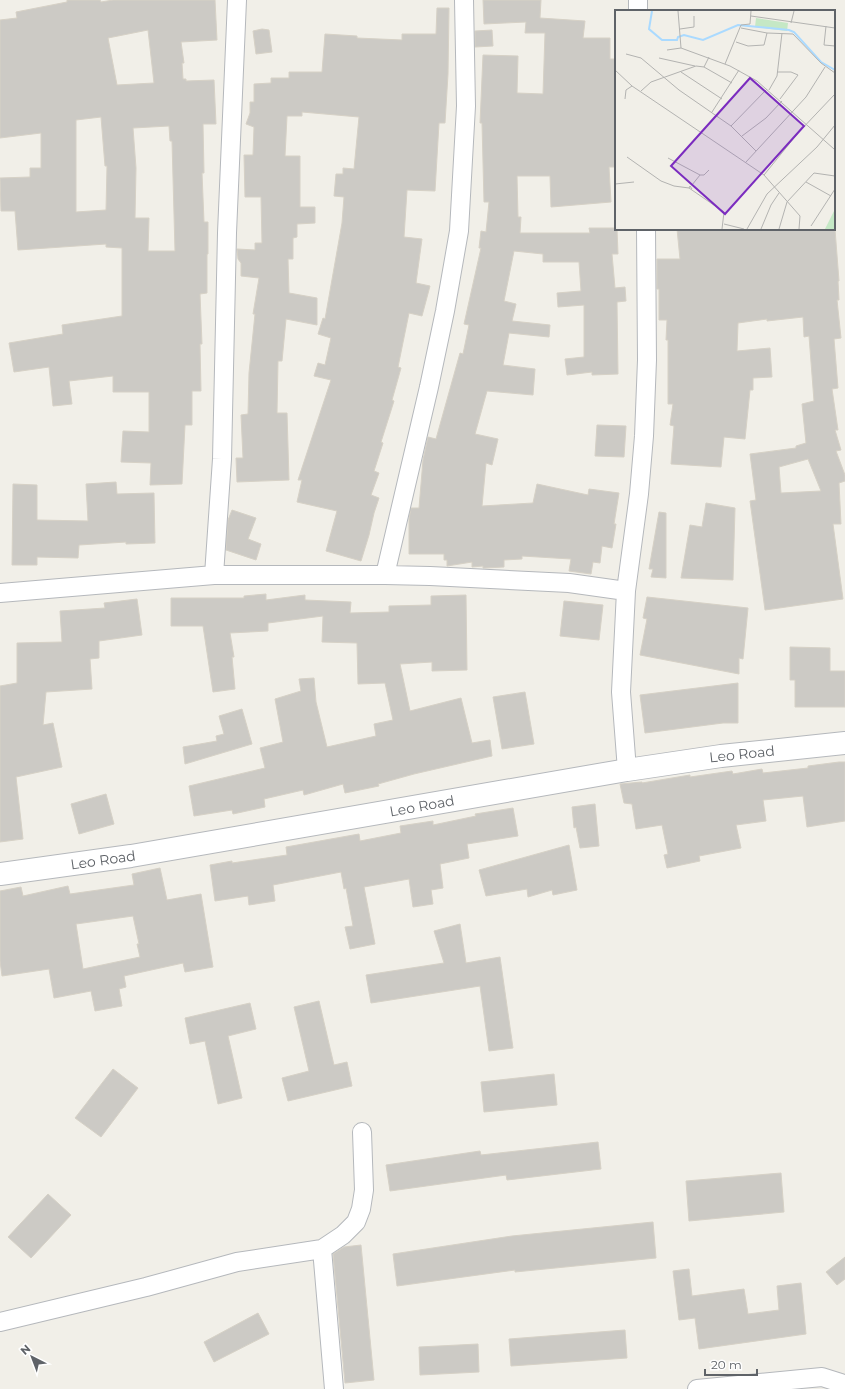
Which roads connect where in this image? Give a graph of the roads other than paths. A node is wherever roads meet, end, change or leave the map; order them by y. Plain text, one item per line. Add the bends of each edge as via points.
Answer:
1 (237, 0) edge
2 (464, 0) edge
3 (646, 230) edge
4 (214, 575) junction
5 (386, 575) junction
6 (626, 591) junction
7 (0, 593) edge
8 (845, 743) edge
9 (626, 770) junction
10 (0, 874) edge
11 (362, 1132) dead end
12 (322, 1249) junction
13 (0, 1322) edge
14 (845, 1386) edge
15 (334, 1389) edge
16 (697, 1389) edge

1 - 4 street via 227,233 222,459
2 - 5 street via 466,106 459,231 429,387
3 - 6 street via 647,360 644,436
4 - 5 street
4 - 7 street
5 - 6 street via 569,583
6 - 9 street via 622,692
8 - 9 street, Leo Road via 720,756
9 - 10 street, Leo Road via 131,856
11 - 12 street via 364,1190 361,1209 356,1222 343,1235
12 - 13 street via 237,1262
12 - 15 street
14 - 16 street via 822,1377

